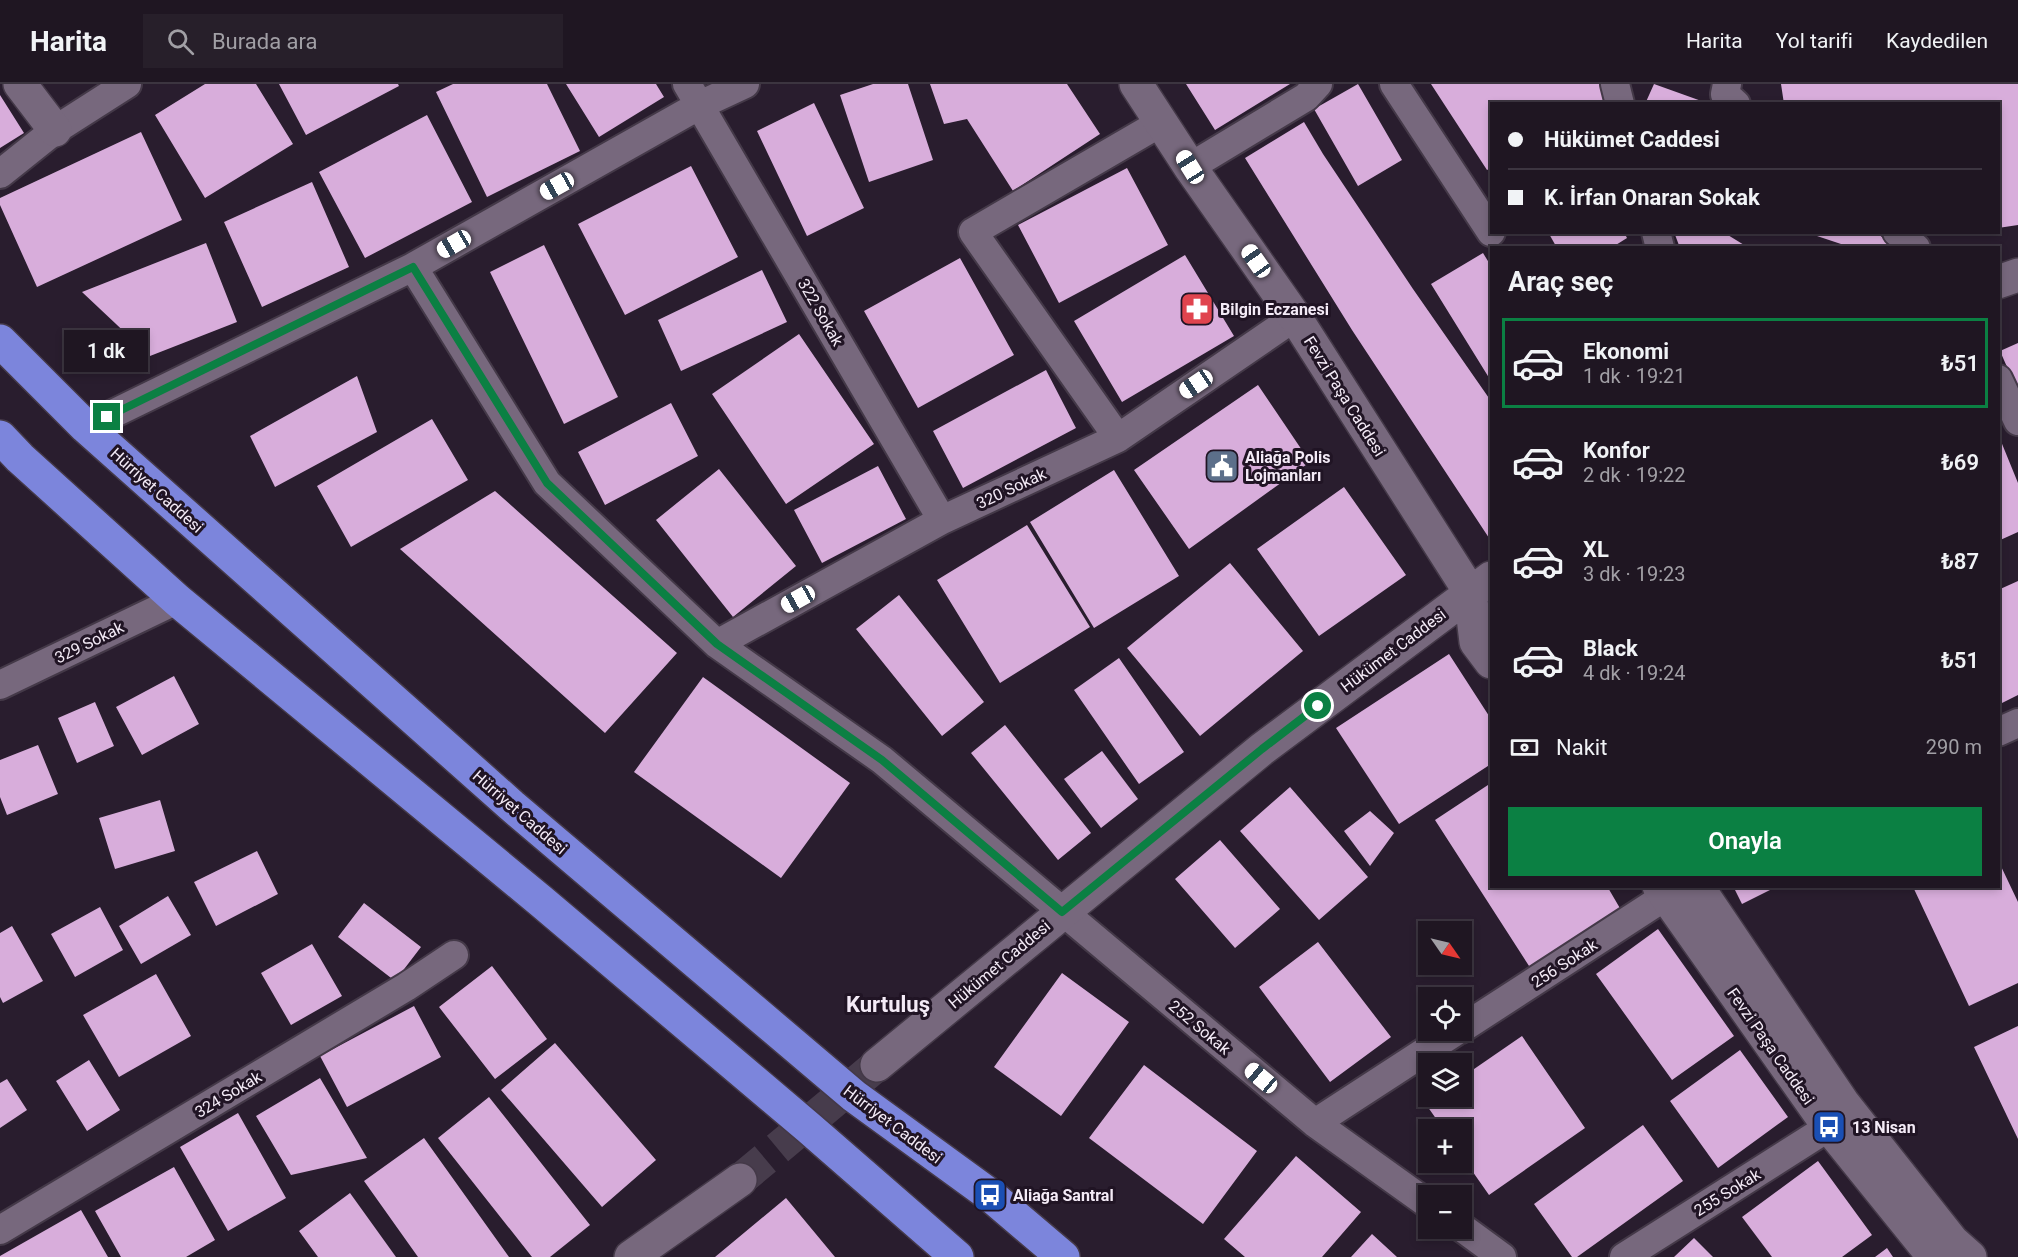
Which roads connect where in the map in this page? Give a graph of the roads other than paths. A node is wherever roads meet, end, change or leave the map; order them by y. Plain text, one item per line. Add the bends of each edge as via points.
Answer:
1 (20, 84) edge
2 (127, 84) edge
3 (745, 84) edge
4 (1136, 84) edge
5 (1318, 84) edge
6 (1394, 84) edge
7 (1615, 84) edge
8 (1727, 84) edge
9 (694, 94) edge
10 (1620, 102) edge
11 (1734, 102) edge
12 (1162, 122) junction
13 (55, 130) junction
14 (1190, 167) junction
15 (0, 174) edge
16 (1490, 230) edge
17 (1899, 234) edge
18 (1914, 246) edge
19 (413, 267) junction
20 (2018, 275) edge
21 (2000, 281) edge
22 (1295, 317) junction
23 (0, 341) edge
24 (2000, 383) edge
25 (2018, 422) edge
26 (86, 427) junction
27 (0, 437) edge
28 (1118, 438) junction
29 (0, 470) edge
30 (942, 520) junction
31 (118, 546) junction
32 (1484, 591) edge
33 (177, 600) junction
34 (717, 644) junction
35 (1490, 661) edge
36 (0, 685) edge
37 (2018, 723) edge
38 (2000, 731) edge
39 (1698, 888) edge
40 (1662, 892) edge
41 (1062, 912) junction
42 (454, 955) dead end
43 (1472, 1022) edge
44 (1443, 1041) edge
45 (877, 1065) tunnel mouth
46 (1315, 1123) junction
47 (1829, 1127) junction
48 (740, 1180) tunnel mouth
49 (1418, 1197) edge
50 (0, 1230) edge
51 (1472, 1235) edge
52 (631, 1257) edge
53 (957, 1257) edge
54 (1063, 1257) edge
55 (1502, 1257) edge
56 (1624, 1257) edge
57 (1934, 1257) edge
58 (1970, 1257) edge

1 - 13 street
2 - 13 street
3 - 9 street
4 - 12 street, Fevzi Paşa Caddesi
5 - 14 street via 1306,97
6 - 16 street
7 - 10 street
8 - 11 street via 1725,94
9 - 19 street
9 - 30 street, 322 Sokak
12 - 14 street, Fevzi Paşa Caddesi
12 - 28 street via 973,232
13 - 15 street
14 - 22 street, Fevzi Paşa Caddesi
17 - 18 street
19 - 26 street
19 - 34 street, 252 Sokak via 547,483
20 - 21 street
22 - 28 street, 320 Sokak
22 - 32 street, Fevzi Paşa Caddesi
23 - 26 highway, Hürriyet Caddesi
24 - 25 street
26 - 54 highway, Hürriyet Caddesi via 521,814 854,1096 990,1195
27 - 31 highway
28 - 30 street, 320 Sokak
29 - 31 highway
30 - 34 street, 320 Sokak
31 - 33 highway
32 - 35 street, Fevzi Paşa Caddesi via 1476,642
32 - 41 street, Hükümet Caddesi via 1262,749
33 - 36 street, 329 Sokak
33 - 53 highway via 569,925
34 - 41 street, 252 Sokak via 882,760
37 - 38 street
39 - 58 street, Fevzi Paşa Caddesi via 1843,1103 1952,1241
40 - 43 street, 256 Sokak
40 - 47 street, Fevzi Paşa Caddesi
41 - 45 street, Hükümet Caddesi
41 - 46 street, 252 Sokak
42 - 50 street, 324 Sokak
44 - 46 street, 256 Sokak
46 - 49 street, 252 Sokak
47 - 56 street, 255 Sokak
47 - 57 street, Fevzi Paşa Caddesi
48 - 52 street
51 - 55 street

